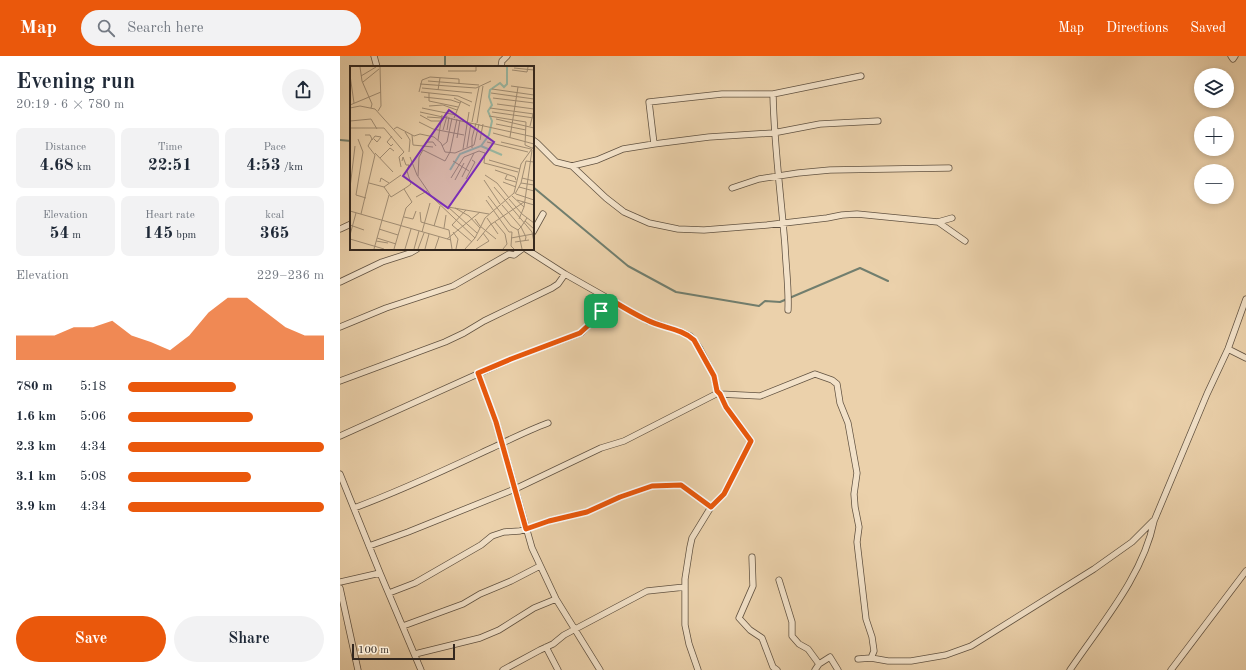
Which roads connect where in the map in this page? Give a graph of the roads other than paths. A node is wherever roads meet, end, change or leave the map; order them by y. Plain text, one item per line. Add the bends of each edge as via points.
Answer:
1 (374, 56) edge
2 (507, 56) edge
3 (378, 66) edge
4 (501, 66) edge
5 (861, 76) dead end
6 (773, 94) junction
7 (878, 121) dead end
8 (773, 133) junction
9 (534, 141) edge
10 (654, 144) junction
11 (572, 166) junction
12 (949, 168) dead end
13 (778, 177) junction
14 (732, 188) dead end
15 (543, 214) dead end
16 (952, 218) dead end
17 (938, 222) junction
18 (783, 223) junction
19 (350, 225) edge
20 (340, 230) edge
21 (534, 230) edge
22 (965, 241) dead end
23 (415, 250) edge
24 (521, 250) edge
25 (528, 250) edge
26 (564, 274) junction
27 (340, 282) edge
28 (608, 298) junction
29 (1246, 299) edge
30 (788, 310) dead end
31 (340, 327) edge
32 (1228, 349) junction
33 (1246, 358) edge
34 (478, 373) junction
35 (340, 382) edge
36 (719, 394) junction
37 (548, 423) dead end
38 (340, 436) edge
39 (502, 444) junction
40 (340, 474) edge
41 (515, 489) junction
42 (711, 507) junction
43 (354, 508) junction
44 (1154, 521) junction
45 (526, 529) junction
46 (369, 546) junction
47 (752, 557) dead end
48 (540, 566) junction
49 (1246, 571) edge
50 (380, 573) junction
51 (779, 580) dead end
52 (340, 582) edge
53 (685, 587) junction
54 (340, 588) edge
55 (388, 593) junction
56 (556, 599) junction
57 (402, 626) junction
58 (575, 630) junction
59 (546, 647) junction
60 (415, 654) junction
61 (871, 658) junction
62 (858, 659) dead end
63 (819, 664) junction
64 (358, 670) edge
65 (421, 670) edge
66 (503, 670) edge
67 (558, 670) edge
68 (600, 670) edge
69 (698, 670) edge
70 (777, 670) edge
71 (815, 670) edge
72 (838, 670) edge
73 (1070, 670) edge
74 (1171, 670) edge

1 - 3 street
2 - 4 street
5 - 6 street
6 - 8 street
6 - 10 street via 722,94 649,102
7 - 8 street via 820,124
8 - 10 street
8 - 13 street
9 - 11 street via 556,162
10 - 11 street via 623,149 597,160
11 - 18 street via 624,212 648,223 678,229 704,230
12 - 13 street via 830,170
13 - 14 street via 759,179
13 - 18 street
15 - 21 street
16 - 17 street
17 - 18 street via 857,214
17 - 22 street
18 - 30 street
19 - 20 street
23 - 27 street
24 - 31 street via 453,286 386,308
25 - 26 street
26 - 28 street
26 - 35 street via 552,288 464,333
28 - 34 street via 592,322 580,333
28 - 36 street via 648,321 690,336 714,376
29 - 32 street
32 - 33 street
32 - 44 street
34 - 38 street
34 - 39 street
36 - 41 street via 624,441 601,448
36 - 42 street via 734,420 751,441 724,494
36 - 61 street via 760,396 815,374 836,384 848,422 857,473 854,494 859,527 856,542 866,619 874,651
37 - 39 street
39 - 41 street
39 - 43 street via 378,500
40 - 43 street
41 - 45 street
41 - 46 street
42 - 45 street via 681,485 652,486 587,512
42 - 53 street via 692,538
43 - 46 street
44 - 61 street via 1132,542 1094,569 971,646 946,655 911,661
44 - 73 street via 1146,549 1126,586
45 - 48 street
45 - 55 street via 492,536 415,583
46 - 50 street
47 - 70 street via 753,586 739,618 762,638
48 - 56 street
48 - 57 street via 463,604
49 - 74 street
50 - 52 street
50 - 55 street
51 - 63 street via 792,622 792,636 808,649
53 - 58 street via 647,591
53 - 69 street via 686,633
54 - 64 street
55 - 57 street
56 - 58 street
56 - 60 street via 534,608 499,630 480,638
57 - 60 street
58 - 59 street
58 - 68 street
59 - 66 street
59 - 67 street
60 - 65 street
61 - 62 street
63 - 71 street
63 - 72 street via 830,657

